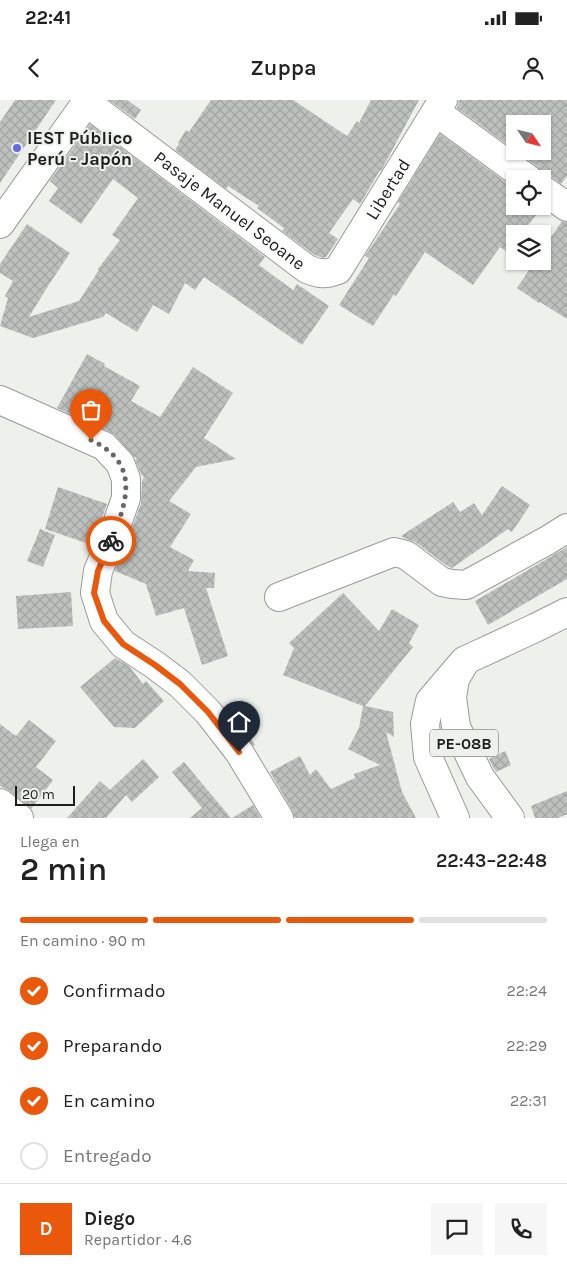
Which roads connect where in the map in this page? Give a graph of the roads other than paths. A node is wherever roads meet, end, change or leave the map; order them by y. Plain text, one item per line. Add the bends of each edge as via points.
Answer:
1 (87, 101) edge
2 (440, 106) edge
3 (517, 170) edge
4 (551, 195) edge
5 (567, 207) edge
6 (0, 224) edge
7 (328, 274) joint
8 (0, 400) edge
9 (567, 528) edge
10 (279, 597) dead end
11 (567, 612) edge
12 (466, 660) junction
13 (0, 804) edge
14 (19, 818) edge
15 (279, 818) edge
16 (455, 818) edge
17 (510, 818) edge

1 - 6 main road
1 - 7 main road, Pasaje Manuel Seoane via 307,269
2 - 3 main road
2 - 7 main road, Libertad via 338,270
4 - 5 main road
8 - 15 main road via 104,446 120,462 126,479 126,498 98,571 94,593 104,621 123,644 180,684 208,712 239,752
9 - 10 main road via 466,585 442,582 406,555 394,552
11 - 12 main road
12 - 16 main road via 430,701 425,724 428,757
12 - 17 main road, PE-08B via 455,680 452,697 456,727 480,777
13 - 14 main road

